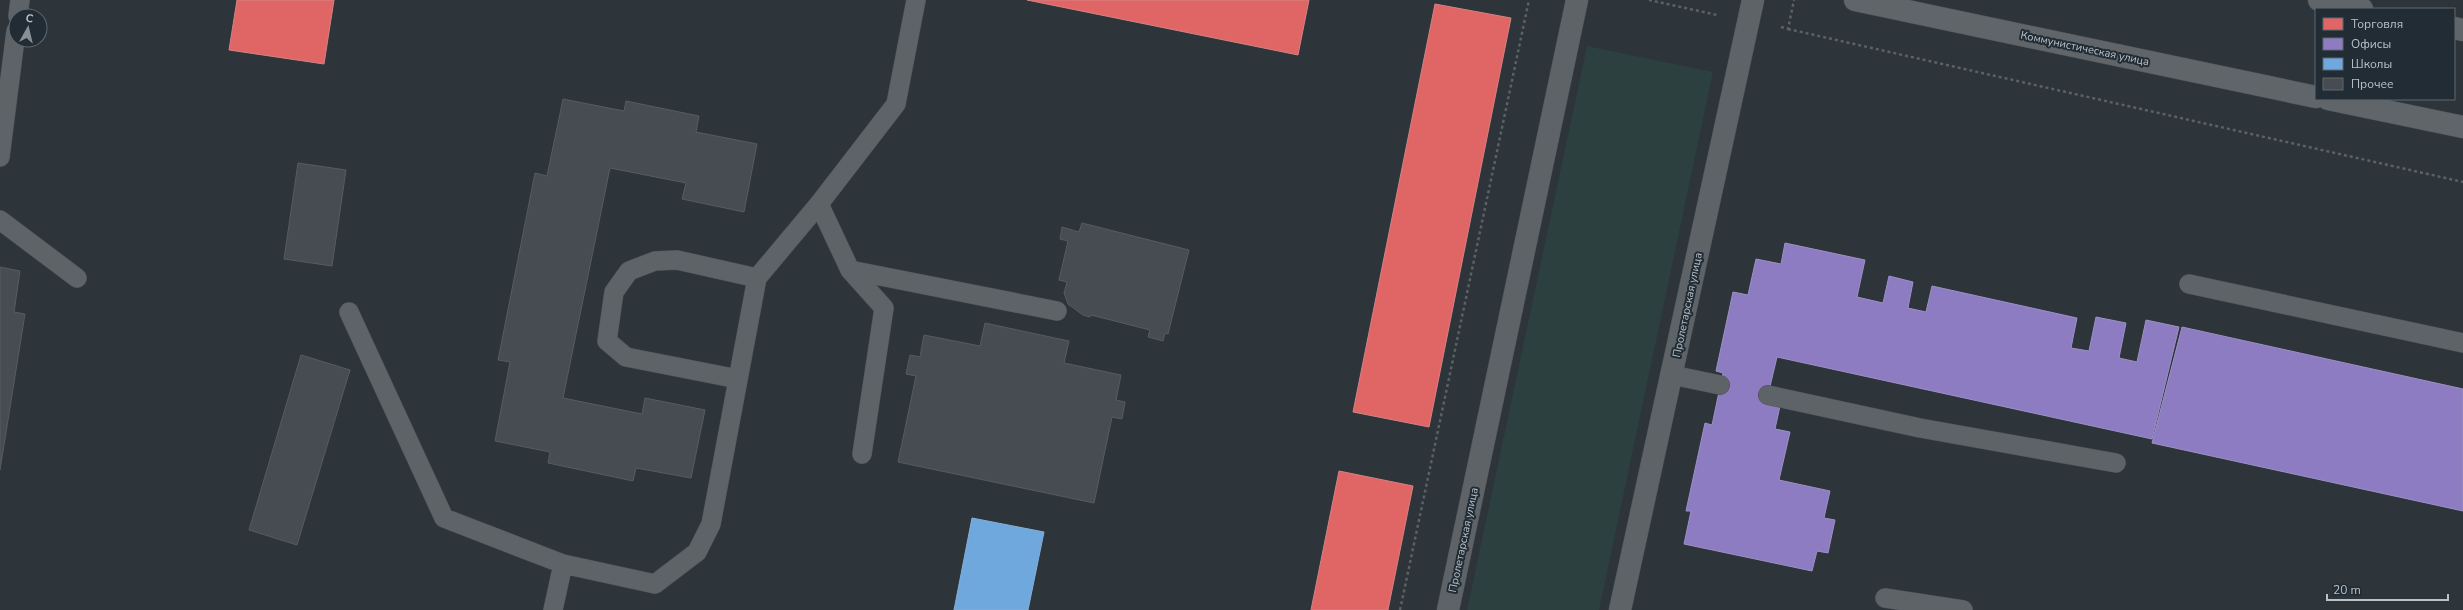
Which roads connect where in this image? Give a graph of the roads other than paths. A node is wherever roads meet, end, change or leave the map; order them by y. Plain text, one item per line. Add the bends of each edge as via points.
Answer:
1 (916, 0) edge
2 (1577, 0) edge
3 (1753, 0) edge
4 (1855, 0) edge
5 (2319, 0) edge
6 (2357, 8) edge
7 (14, 48) edge
8 (2315, 96) edge
9 (2333, 100) edge
10 (2463, 127) edge
11 (0, 157) edge
12 (819, 204) junction
13 (0, 220) edge
14 (850, 270) junction
15 (77, 278) dead end
16 (756, 278) junction
17 (2189, 284) dead end
18 (1058, 310) dead end
19 (348, 312) dead end
20 (2463, 342) edge
21 (1672, 375) junction
22 (738, 379) junction
23 (1720, 385) dead end
24 (1768, 395) dead end
25 (862, 454) dead end
26 (2116, 463) dead end
27 (562, 564) junction
28 (1884, 598) dead end
29 (553, 610) edge
30 (1448, 610) edge
31 (1620, 610) edge
32 (1963, 610) edge

1 - 12 lane via 896,104
2 - 30 street, Пролетарская улица
3 - 21 street, Пролетарская улица
4 - 8 main road, Коммунистическая улица
5 - 6 main road
7 - 11 lane
9 - 10 main road
12 - 14 lane
12 - 16 lane
13 - 15 lane
14 - 18 lane
14 - 25 lane via 884,308
16 - 22 lane
16 - 22 lane via 677,260 655,261 629,271 614,292 607,342 626,357
17 - 20 lane
19 - 27 lane via 444,518
21 - 23 lane
21 - 31 street, Пролетарская улица
22 - 27 lane via 711,524 697,552 655,584
24 - 26 lane via 1920,428
27 - 29 lane
28 - 32 lane

